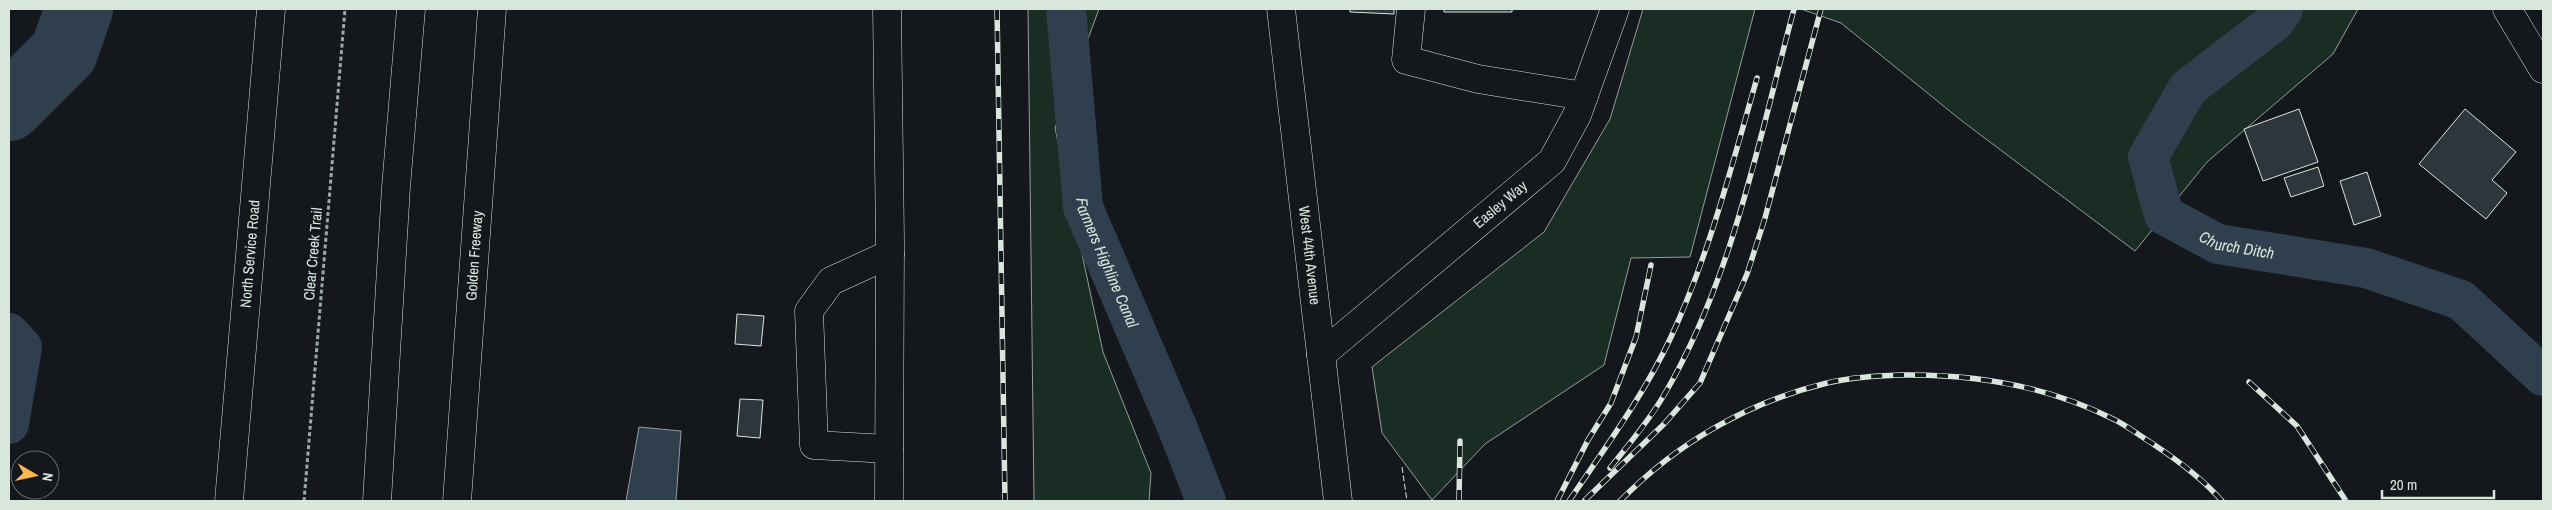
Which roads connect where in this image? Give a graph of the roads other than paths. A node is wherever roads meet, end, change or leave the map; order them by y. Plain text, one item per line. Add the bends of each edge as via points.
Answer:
1 (270, 9) edge
2 (411, 9) edge
3 (492, 9) edge
4 (887, 9) edge
5 (1281, 9) edge
6 (1411, 9) edge
7 (1615, 9) edge
8 (2507, 9) edge
9 (2543, 70) edge
10 (1584, 96) junction
11 (890, 254) junction
12 (1321, 355) junction
13 (890, 449) junction
14 (229, 501) edge
15 (378, 501) edge
16 (457, 501) edge
17 (889, 501) edge
18 (1338, 501) edge

1 - 14 main road, North Service Road
2 - 15 main road via 396,187
3 - 16 main road, Golden Freeway
4 - 11 main road
5 - 12 main road, West 44th Avenue
6 - 10 main road via 1406,60 1478,79
7 - 10 main road, Easley Way
8 - 9 main road
10 - 12 main road, Easley Way via 1552,161
11 - 13 main road
11 - 13 main road via 831,281 809,311 814,445
12 - 18 main road, West 44th Avenue
13 - 17 main road

